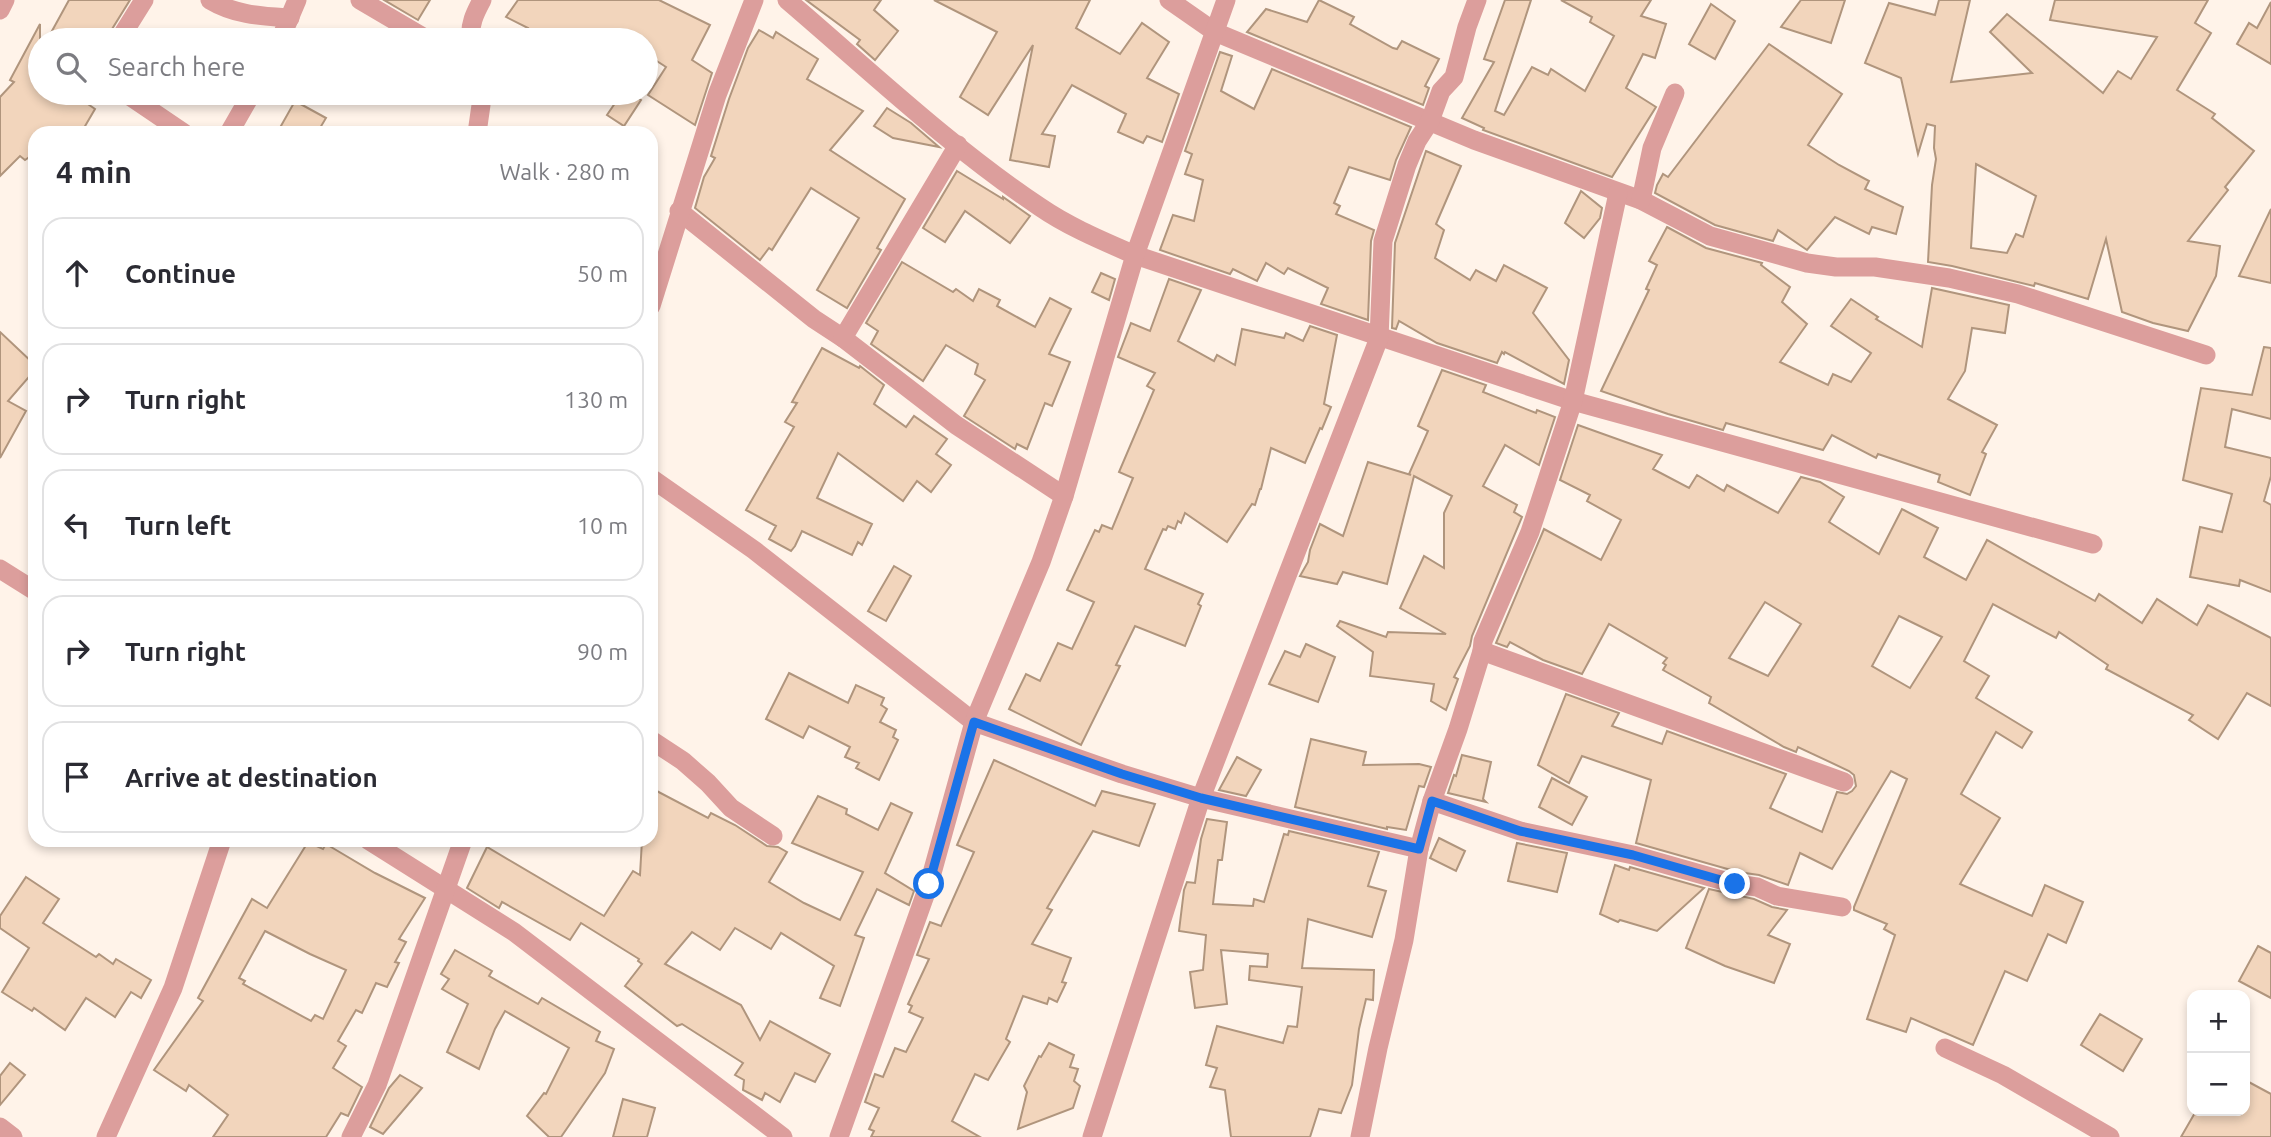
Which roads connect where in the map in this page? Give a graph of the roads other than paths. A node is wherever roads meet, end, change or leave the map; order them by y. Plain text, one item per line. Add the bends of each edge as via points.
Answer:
1 (5, 0) edge
2 (144, 0) edge
3 (210, 0) edge
4 (360, 0) edge
5 (482, 0) edge
6 (754, 0) edge
7 (787, 0) edge
8 (1169, 0) edge
9 (1226, 0) edge
10 (1477, 0) edge
11 (293, 9) edge
12 (0, 10) edge
13 (126, 28) edge
14 (286, 28) edge
15 (408, 28) edge
16 (472, 28) edge
17 (1215, 32) junction
18 (1675, 93) dead end
19 (143, 105) edge
20 (245, 105) edge
21 (481, 105) edge
22 (1430, 121) junction
23 (174, 126) edge
24 (233, 126) edge
25 (478, 126) edge
26 (957, 145) junction
27 (1618, 193) junction
28 (1640, 200) junction
29 (679, 211) junction
30 (1135, 255) junction
31 (658, 282) edge
32 (843, 338) junction
33 (1379, 338) junction
34 (2206, 355) dead end
35 (1573, 401) junction
36 (658, 482) edge
37 (1064, 496) junction
38 (2093, 544) dead end
39 (0, 569) edge
40 (28, 587) edge
41 (1482, 651) junction
42 (974, 722) junction
43 (658, 745) edge
44 (1844, 782) dead end
45 (1201, 798) junction
46 (1432, 801) junction
47 (773, 836) dead end
48 (220, 847) edge
49 (379, 847) edge
50 (461, 847) edge
51 (1419, 849) junction
52 (446, 890) junction
53 (1842, 907) dead end
54 (1945, 1048) dead end
55 (0, 1127) edge
56 (13, 1137) edge
57 (106, 1137) edge
58 (351, 1137) edge
59 (783, 1137) edge
60 (839, 1137) edge
61 (1092, 1137) edge
62 (1360, 1137) edge
63 (2110, 1137) edge

1 - 12 street
2 - 13 street
3 - 11 street via 243,13
4 - 15 street
5 - 16 street
6 - 29 street
7 - 26 street
8 - 17 street
9 - 17 street
10 - 22 street via 1454,77 1441,91
11 - 14 street
17 - 22 street
17 - 30 street
18 - 28 street via 1652,148
19 - 23 street
20 - 24 street
21 - 25 street
22 - 27 street
22 - 33 street via 1407,165 1384,241
26 - 30 street via 1041,208
26 - 32 street
27 - 28 street
27 - 35 street
28 - 34 street via 1710,236 1807,263 1949,278 2018,294
29 - 31 street
29 - 32 street
30 - 33 street
30 - 37 street
32 - 37 street via 956,425
33 - 35 street
33 - 45 street
35 - 38 street
35 - 41 street via 1530,531
36 - 42 street via 754,550
37 - 42 street
39 - 40 street
41 - 44 street
41 - 46 street
42 - 45 street
42 - 60 street via 929,884
43 - 47 street via 683,761 731,808
45 - 51 street
45 - 61 street
46 - 51 street
46 - 53 street via 1520,831 1633,855 1777,896
48 - 57 street via 173,988
49 - 52 street
50 - 52 street
51 - 62 street via 1404,940
52 - 58 street via 377,1086
52 - 59 street via 514,932
54 - 63 street via 2003,1075
55 - 56 street

